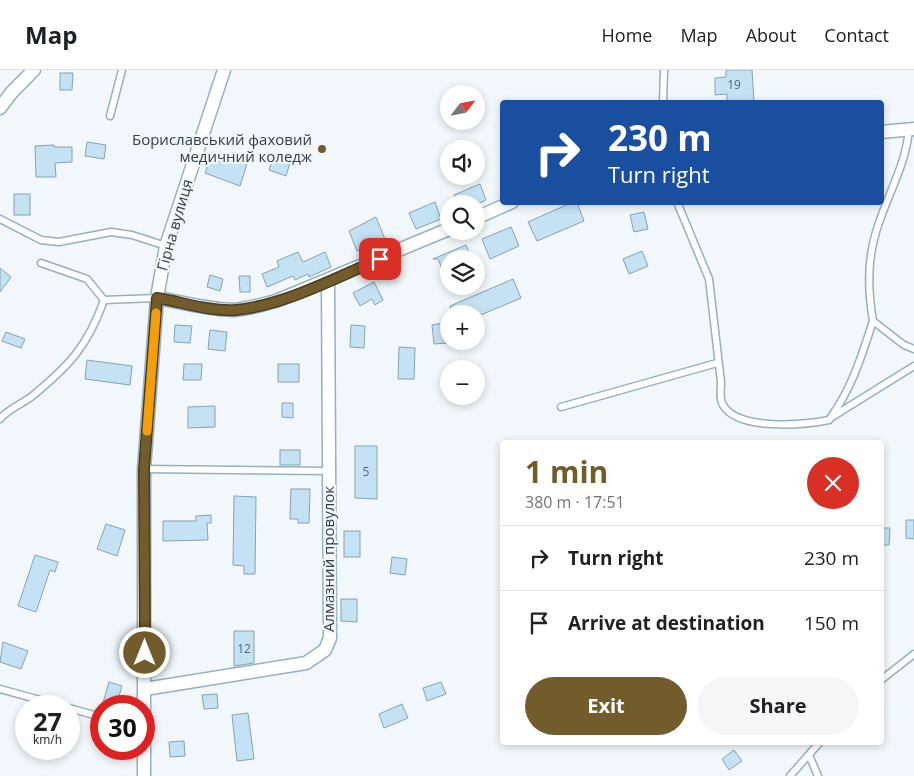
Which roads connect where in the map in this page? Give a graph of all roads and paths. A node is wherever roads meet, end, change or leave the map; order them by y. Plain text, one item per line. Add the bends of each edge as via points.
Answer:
1 (34, 70) edge
2 (122, 70) edge
3 (224, 70) edge
4 (664, 70) edge
5 (663, 100) edge
6 (0, 108) edge
7 (110, 116) dead end
8 (912, 129) edge
9 (884, 132) edge
10 (505, 205) edge
11 (678, 205) edge
12 (485, 214) edge
13 (0, 219) edge
14 (440, 233) edge
15 (166, 246) junction
16 (41, 263) dead end
17 (328, 281) junction
18 (157, 298) junction
19 (104, 300) junction
20 (873, 321) junction
21 (914, 349) edge
22 (717, 363) junction
23 (914, 366) edge
24 (561, 407) dead end
25 (0, 420) edge
26 (829, 420) junction
27 (144, 469) junction
28 (330, 471) junction
29 (914, 654) edge
30 (884, 678) edge
31 (0, 689) edge
32 (145, 689) junction
33 (22, 695) edge
34 (145, 695) edge
35 (817, 745) edge
36 (809, 755) junction
37 (144, 760) edge
38 (144, 776) edge
39 (790, 776) edge
40 (818, 776) edge

1 - 6 street
2 - 7 lane
3 - 15 street, Гірна вулиця
4 - 5 lane
8 - 9 street
8 - 20 lane via 871,256 869,298
10 - 12 street
11 - 22 lane via 709,279
13 - 15 lane via 41,240 59,242 110,232
14 - 17 street
15 - 18 street, Гірна вулиця
16 - 19 lane via 86,279
17 - 18 street via 276,301 235,310
17 - 28 street, Алмазний провулок
18 - 19 lane
18 - 27 street, Гірна вулиця
19 - 25 lane via 90,337 73,359 47,384
20 - 21 lane
20 - 26 lane via 845,397
22 - 24 lane
22 - 26 lane via 720,399 724,407 743,419 773,424
23 - 26 lane
27 - 28 lane
27 - 32 street, Гірна вулиця
28 - 32 street, Алмазний провулок via 330,638 325,650 306,663
29 - 30 lane
31 - 33 lane
32 - 34 street, Гірна вулиця
35 - 36 lane
36 - 39 lane
36 - 40 lane
37 - 38 street, Гірна вулиця

